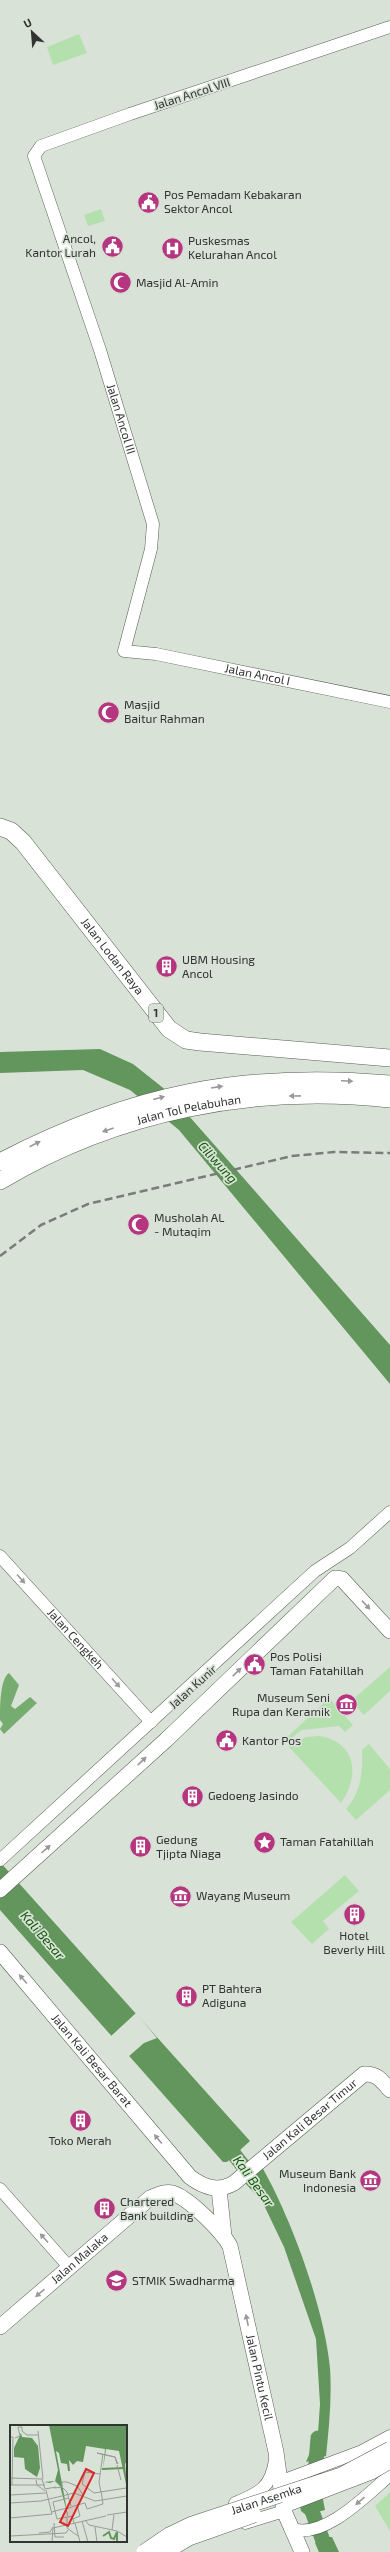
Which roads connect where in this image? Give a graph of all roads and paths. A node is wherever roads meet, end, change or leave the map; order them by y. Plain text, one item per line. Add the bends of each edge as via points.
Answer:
1 (390, 26) edge
2 (45, 191) joint
3 (124, 651) joint
4 (390, 702) edge
5 (0, 827) edge
6 (390, 1058) edge
7 (390, 1084) edge
8 (390, 1099) edge
9 (0, 1162) edge
10 (0, 1181) edge
11 (390, 1512) edge
12 (390, 1516) edge
13 (0, 1556) edge
14 (390, 1631) edge
15 (151, 1722) junction
16 (1, 1860) edge
17 (0, 1890) edge
18 (0, 1952) edge
19 (390, 2090) edge
20 (219, 2189) junction
21 (0, 2190) edge
22 (161, 2193) joint
23 (224, 2236) junction
24 (70, 2268) junction
25 (0, 2328) edge
26 (390, 2436) edge
27 (390, 2449) edge
28 (362, 2451) junction
29 (276, 2452) junction
30 (390, 2461) edge
31 (390, 2475) edge
32 (279, 2482) junction
33 (378, 2485) junction
34 (284, 2511) junction
35 (290, 2528) junction
36 (147, 2550) edge
37 (165, 2552) edge
38 (178, 2552) edge
39 (302, 2552) edge

1 - 2 street, Jalan Ancol VIII via 41,146 34,156
2 - 3 street, Jalan Ancol III via 100,350 153,524 151,549
3 - 4 street, Jalan Ancol I via 156,654
5 - 6 highway, Jalan Lodan Raya / 1 via 10,831 22,842 140,993 169,1029 177,1035 200,1042
9 -> 7 highway, Jalan Tol Pelabuhan via 81,1123 179,1093 269,1082 336,1081
8 -> 10 highway, Jalan Tol Pelabuhan via 289,1096 236,1100 185,1108 95,1134 48,1154
11 - 15 street, Jalan Kunir via 350,1548 315,1571
12 - 16 street, Jalan Kunir via 352,1550 314,1578
13 -> 15 street, Jalan Cengkeh
17 -> 14 main road, Jalan Kunir via 168,1737 335,1578 342,1579
15 - 16 street, Jalan Kunir
20 -> 18 main road, Jalan Kali Besar Barat via 198,2183 183,2169
19 - 20 main road, Jalan Kali Besar Timur via 371,2073 357,2078 234,2183
20 - 23 main road
24 -> 21 street
22 - 23 main road, Jalan Pintu Kecil via 173,2193
22 - 24 main road, Jalan Malaka via 150,2198
29 -> 23 main road, Jalan Pintu Kecil via 230,2246
24 -> 25 main road, Jalan Malaka
26 - 28 street, Jalan Asemka
27 - 36 main road, Jalan Asemka, bridge via 341,2475 192,2524
28 - 32 street, Jalan Asemka
28 - 33 street
29 - 32 main road, Jalan Pintu Kecil
29 - 36 street via 273,2474 264,2489 185,2524
30 - 37 main road, Jalan Asemka, bridge via 371,2472 325,2491 190,2538
31 - 33 street
32 - 34 main road, Jalan Pintu Kecil
33 -> 35 street via 337,2520 309,2528
34 - 35 main road, Jalan Pintu Kecil
34 - 38 street via 224,2531
35 - 39 main road, Jalan Pintu Kecil

